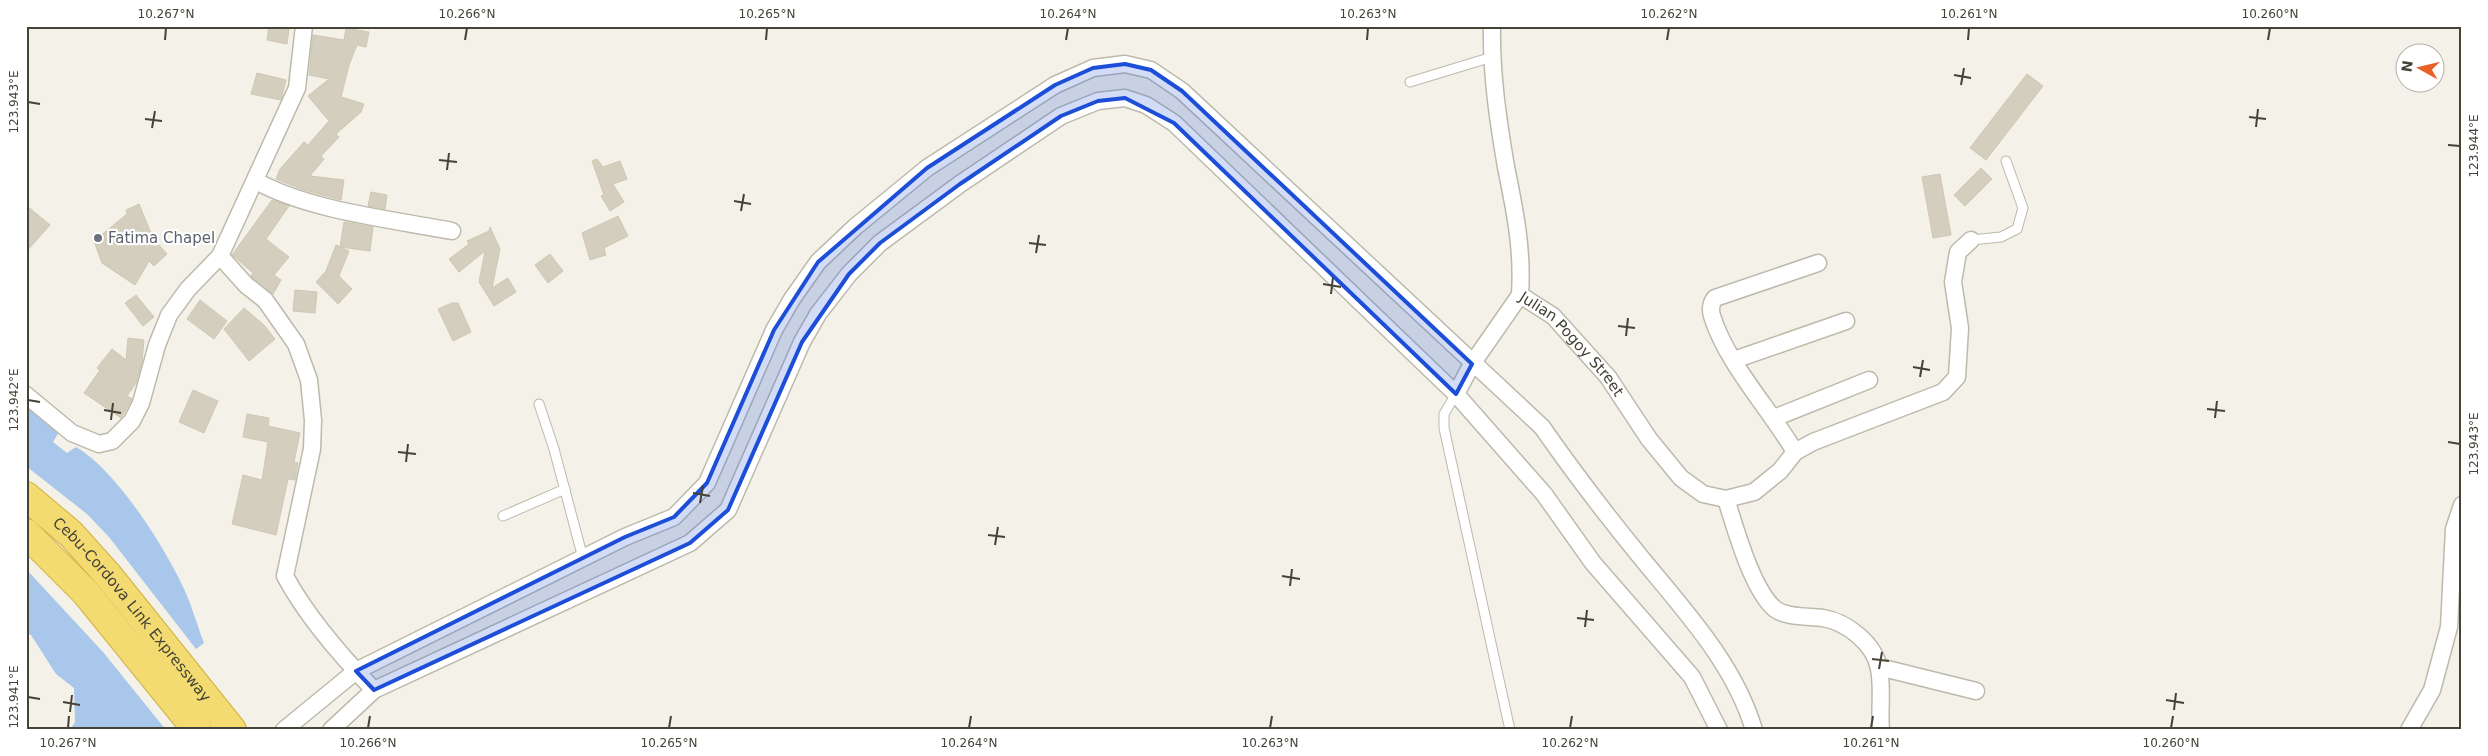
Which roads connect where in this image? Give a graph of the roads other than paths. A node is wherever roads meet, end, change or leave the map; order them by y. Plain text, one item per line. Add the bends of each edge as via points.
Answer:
1 (304, 26) edge
2 (1492, 26) edge
3 (1492, 57) junction
4 (1410, 82) dead end
5 (2006, 161) dead end
6 (256, 181) junction
7 (452, 231) dead end
8 (1971, 240) joint
9 (220, 256) junction
10 (1818, 263) dead end
11 (1520, 295) junction
12 (1846, 321) dead end
13 (1734, 360) junction
14 (1472, 364) junction
15 (1869, 380) dead end
16 (1456, 394) junction
17 (26, 395) edge
18 (539, 404) dead end
19 (1774, 418) junction
20 (1796, 452) junction
21 (565, 489) junction
22 (26, 496) edge
23 (1726, 499) junction
24 (2462, 505) edge
25 (503, 516) dead end
26 (26, 533) edge
27 (583, 558) junction
28 (1879, 667) junction
29 (356, 671) junction
30 (374, 690) junction
31 (1976, 691) dead end
32 (197, 730) edge
33 (232, 730) edge
34 (284, 730) edge
35 (331, 730) edge
36 (1510, 730) edge
37 (1720, 730) edge
38 (1754, 730) edge
39 (1880, 730) edge
40 (2409, 730) edge

1 - 6 street via 297,88
2 - 3 street, Julian Pogoy Street
3 - 4 lane
3 - 11 street, Julian Pogoy Street via 1504,155 1520,237
5 - 8 lane via 2023,208 2017,229 2001,238
6 - 7 street via 276,192 316,204
6 - 9 street
8 - 20 street via 1958,252 1953,282 1960,328 1957,378 1943,392 1886,412
9 - 17 street via 188,289 170,315 156,345 141,403 132,421 112,440 99,444 72,432
9 - 29 street via 246,285 265,300 296,344 309,380 312,449 285,576
10 - 13 street via 1715,298 1712,316
11 - 14 street
11 - 23 street, Julian Pogoy Street via 1553,316 1608,377 1649,439 1681,478 1703,494
12 - 13 street
13 - 19 street
14 - 16 street
14 - 27 street via 1182,91 1151,70 1125,64 1093,68 1056,85 927,168 855,226 818,262 792,298 774,330 707,483 674,517
14 - 38 street via 1542,427 1580,482 1681,606 1724,664
15 - 19 street
16 - 30 street via 1174,123 1146,105 1126,98 1098,100 1061,116 960,184 880,242 849,274 818,314 802,342 728,510 690,542
16 - 36 lane via 1444,414 1444,428
16 - 37 street via 1544,494 1593,563 1692,677
18 - 21 lane
19 - 20 street
20 - 23 street via 1780,471 1754,492
21 - 25 lane
21 - 27 lane
22 - 33 highway, Cebu-Cordova Link Expressway via 71,534 108,574
23 - 28 street via 1743,552 1762,592 1776,610 1837,621 1856,633
24 - 40 street via 2454,529 2449,627 2432,690
26 - 32 highway, Cebu-Cordova Link Expressway via 86,593
27 - 29 street
28 - 31 street
28 - 39 street
29 - 30 street
29 - 34 street
30 - 35 street

